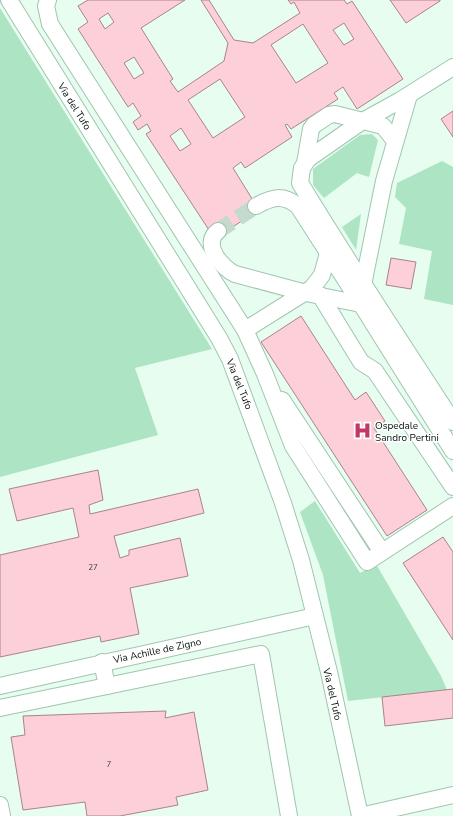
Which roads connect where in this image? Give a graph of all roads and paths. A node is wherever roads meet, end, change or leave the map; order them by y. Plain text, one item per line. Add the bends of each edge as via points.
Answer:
1 (9, 0) edge
2 (48, 0) edge
3 (453, 66) edge
4 (409, 95) junction
5 (361, 122) junction
6 (395, 141) junction
7 (305, 163) junction
8 (256, 206) tunnel mouth
9 (218, 232) tunnel mouth
10 (328, 253) junction
11 (364, 284) junction
12 (313, 294) junction
13 (361, 304) junction
14 (245, 330) junction
15 (453, 422) edge
16 (453, 451) edge
17 (453, 487) edge
18 (453, 506) edge
19 (315, 616) junction
20 (102, 662) junction
21 (0, 686) edge
22 (108, 686) junction
23 (0, 708) edge
24 (453, 795) edge
25 (0, 805) edge
26 (382, 814) edge
27 (2, 816) edge
28 (289, 816) edge
29 (360, 816) edge

1 - 19 street, Via del Tufo via 230,359 293,532
2 - 14 street via 46,6 50,24
3 - 4 street
4 - 5 street
4 - 6 street
5 - 6 street via 383,126
5 - 7 street
5 - 7 street via 335,114 314,125
6 - 11 street via 384,181
7 - 11 street via 300,183 353,271
8 - 10 street via 280,197 290,199 298,206
9 - 12 street via 212,241 215,254 227,270
10 - 12 street via 322,275 312,288
10 - 13 street
11 - 15 street
12 - 13 street
12 - 14 street
12 - 17 street via 361,362 374,371
13 - 16 street
14 - 18 street via 265,374 382,552
19 - 20 street, Via Achille de Zigno
19 - 29 street, Via del Tufo
20 - 21 street, Via Achille de Zigno
20 - 22 street
22 - 23 street
22 - 28 street via 261,654
24 - 26 street
25 - 27 street
26 - 29 street

